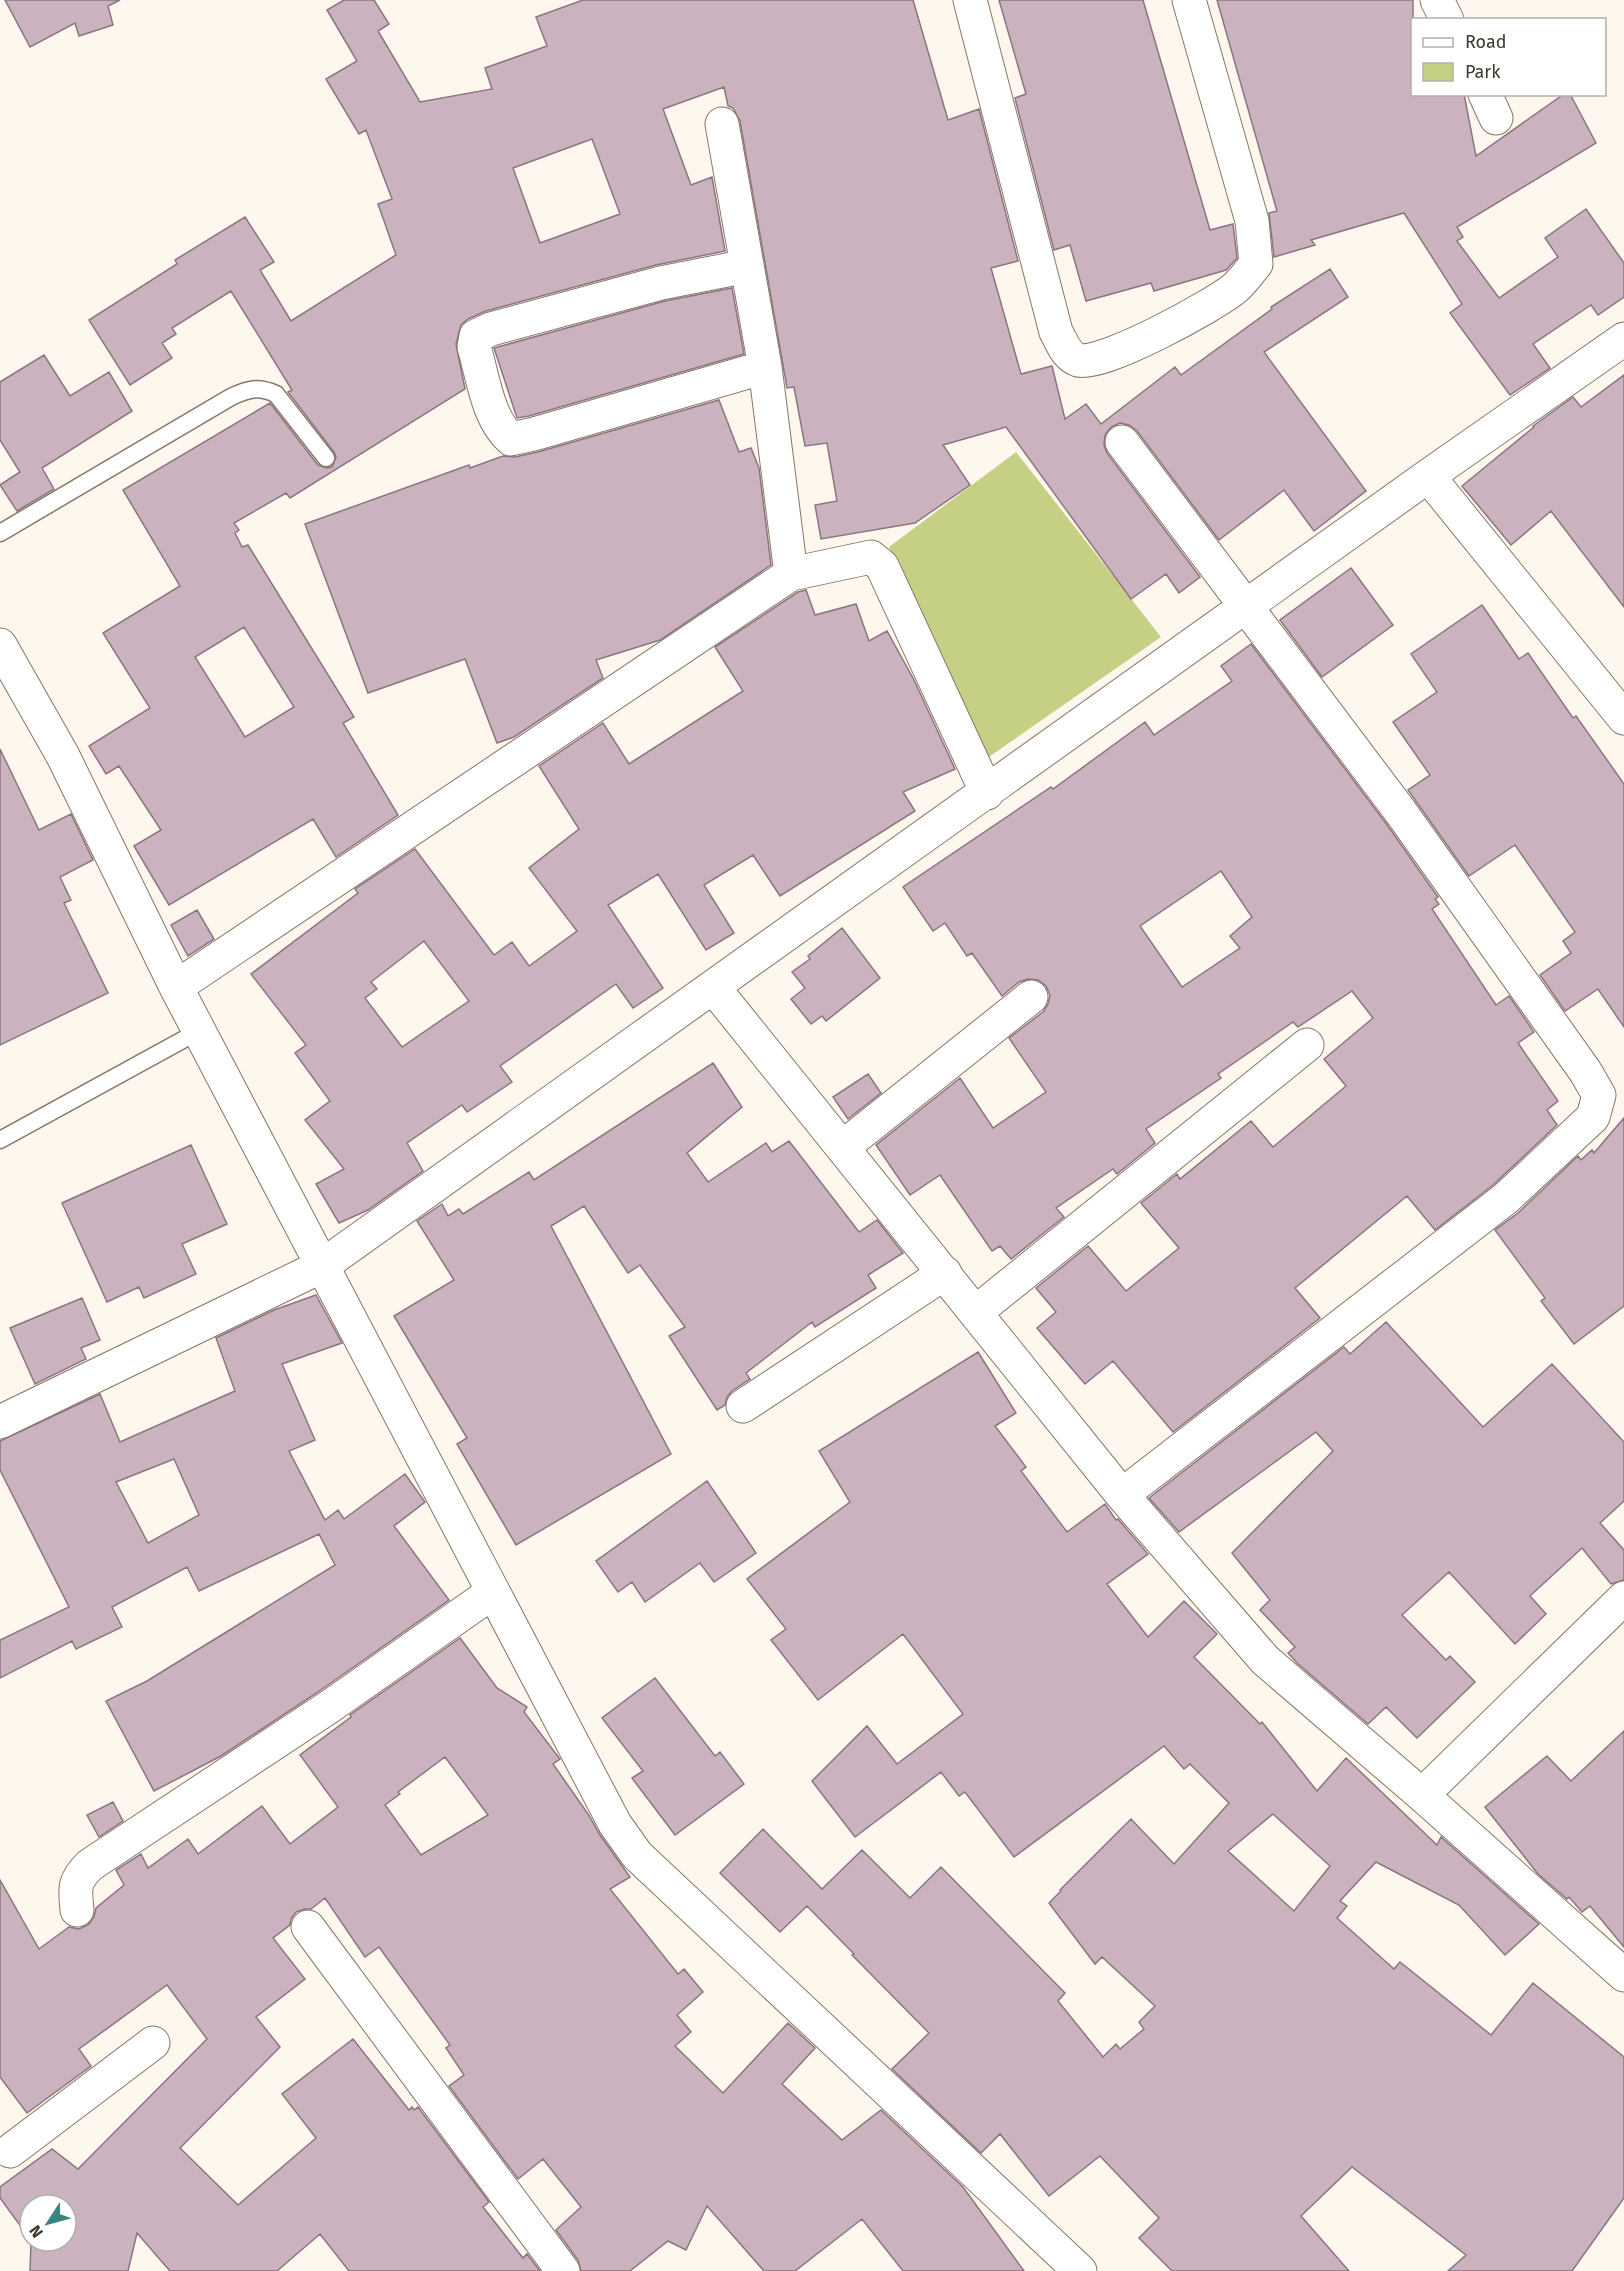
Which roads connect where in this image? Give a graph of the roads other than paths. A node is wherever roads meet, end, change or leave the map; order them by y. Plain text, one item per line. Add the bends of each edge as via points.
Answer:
1 (970, 0) edge
2 (1189, 0) edge
3 (1437, 0) edge
4 (1446, 18) edge
5 (722, 124) dead end
6 (747, 266) junction
7 (1624, 339) edge
8 (765, 367) junction
9 (1122, 442) dead end
10 (326, 458) dead end
11 (1428, 476) junction
12 (0, 533) edge
13 (791, 574) junction
14 (1246, 606) junction
15 (3, 659) edge
16 (1624, 718) edge
17 (987, 793) junction
18 (176, 987) junction
19 (713, 987) junction
20 (1031, 997) dead end
21 (199, 1031) junction
22 (1307, 1045) dead end
23 (0, 1140) edge
24 (843, 1147) junction
25 (322, 1266) junction
26 (945, 1273) junction
27 (976, 1312) junction
28 (743, 1406) dead end
29 (0, 1422) edge
30 (1122, 1495) junction
31 (493, 1592) junction
32 (1624, 1598) edge
33 (1422, 1795) junction
34 (77, 1910) dead end
35 (308, 1927) dead end
36 (1624, 1975) edge
37 (153, 2043) dead end
38 (3, 2149) edge
39 (563, 2271) edge
40 (1080, 2271) edge

1 - 2 street via 1056,332 1068,355 1079,361 1095,360 1160,332 1234,289 1256,264 1252,221
3 - 4 street
5 - 6 street
6 - 8 street
6 - 8 street via 661,283 491,329 476,336 474,347 493,413 502,432 511,439
7 - 11 street
8 - 13 street
9 - 14 street
10 - 12 lane via 276,394 252,388
11 - 14 street
11 - 16 street
13 - 17 street via 871,557 882,566
13 - 18 street
14 - 17 street
14 - 30 street via 1400,811 1599,1095 1593,1117 1505,1199
15 - 18 street via 63,756
17 - 19 street
18 - 21 street
19 - 24 street
19 - 25 street
20 - 24 street
21 - 23 lane
21 - 25 street
22 - 27 street
24 - 26 street
25 - 29 street
25 - 31 street
26 - 27 street
26 - 28 street
27 - 30 street
30 - 33 street via 1265,1660
31 - 34 street via 329,1707 90,1865 75,1884
31 - 40 street via 615,1824 636,1855
32 - 33 street
33 - 36 street
35 - 39 street
37 - 38 street

